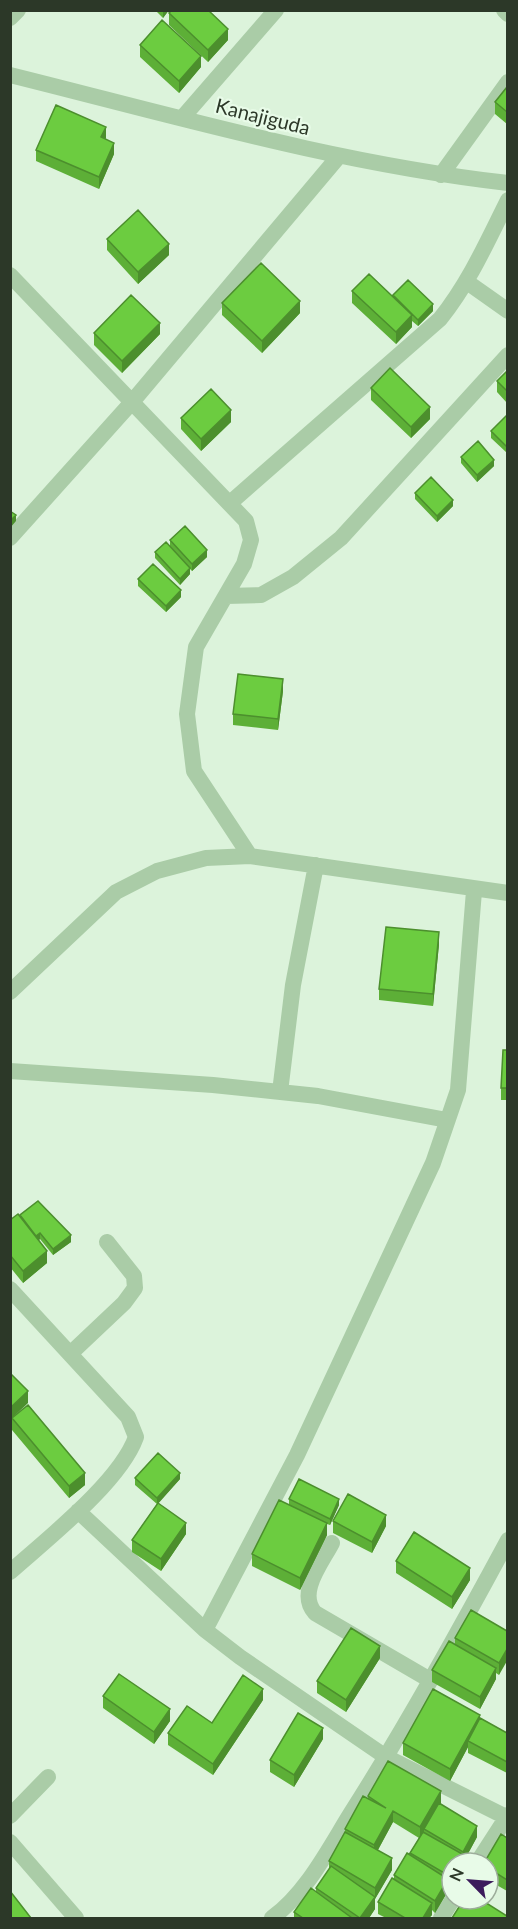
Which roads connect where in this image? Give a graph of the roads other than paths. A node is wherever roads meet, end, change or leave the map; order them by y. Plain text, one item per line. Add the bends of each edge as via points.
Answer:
1 (18, 10) edge
2 (276, 10) edge
3 (504, 10) edge
4 (507, 14) edge
5 (10, 18) edge
6 (10, 75) edge
7 (507, 82) edge
8 (183, 117) junction
9 (339, 156) junction
10 (441, 175) junction
11 (507, 183) edge
12 (507, 200) edge
13 (10, 275) edge
14 (467, 282) junction
15 (507, 311) edge
16 (507, 355) edge
17 (132, 402) junction
18 (230, 504) junction
19 (10, 538) edge
20 (226, 596) junction
21 (250, 856) junction
22 (316, 866) junction
23 (474, 891) junction
24 (507, 893) edge
25 (10, 992) edge
26 (10, 1071) edge
27 (280, 1092) junction
28 (447, 1120) junction
29 (107, 1242) dead end
30 (10, 1289) edge
31 (70, 1354) junction
32 (78, 1511) junction
33 (507, 1540) edge
34 (332, 1542) dead end
35 (10, 1572) edge
36 (205, 1630) junction
37 (430, 1680) junction
38 (386, 1757) junction
39 (48, 1777) dead end
40 (10, 1816) edge
41 (507, 1817) edge
42 (10, 1842) edge
43 (485, 1851) edge
44 (76, 1918) edge
45 (272, 1918) edge

1 - 5 street
2 - 8 street
3 - 4 street
6 - 8 street, Kanajiguda
7 - 10 street
8 - 9 street, Kanajiguda
9 - 10 street, Kanajiguda
9 - 17 street
10 - 11 street, Kanajiguda
12 - 14 street
13 - 17 street
14 - 15 street
14 - 18 street via 440,319
16 - 20 street via 341,538 293,577 261,594
17 - 18 street
17 - 19 street
18 - 20 street via 246,520 251,540 244,564
20 - 21 street via 196,647 187,714 194,771
21 - 22 street
21 - 25 street via 206,858 158,871 117,892
22 - 23 street
22 - 27 street via 293,985
23 - 24 street
23 - 28 street via 458,1090
26 - 27 street
27 - 28 street
28 - 36 street via 433,1163 297,1455
29 - 31 street via 134,1276 135,1288
30 - 31 street
31 - 32 street via 128,1417 136,1437 130,1454
32 - 35 street
32 - 36 street
33 - 37 street
34 - 37 street via 306,1593 308,1604 315,1613
36 - 38 street
37 - 38 street
38 - 41 street
38 - 45 street via 310,1878 284,1910
39 - 40 street
41 - 43 street
42 - 44 street

